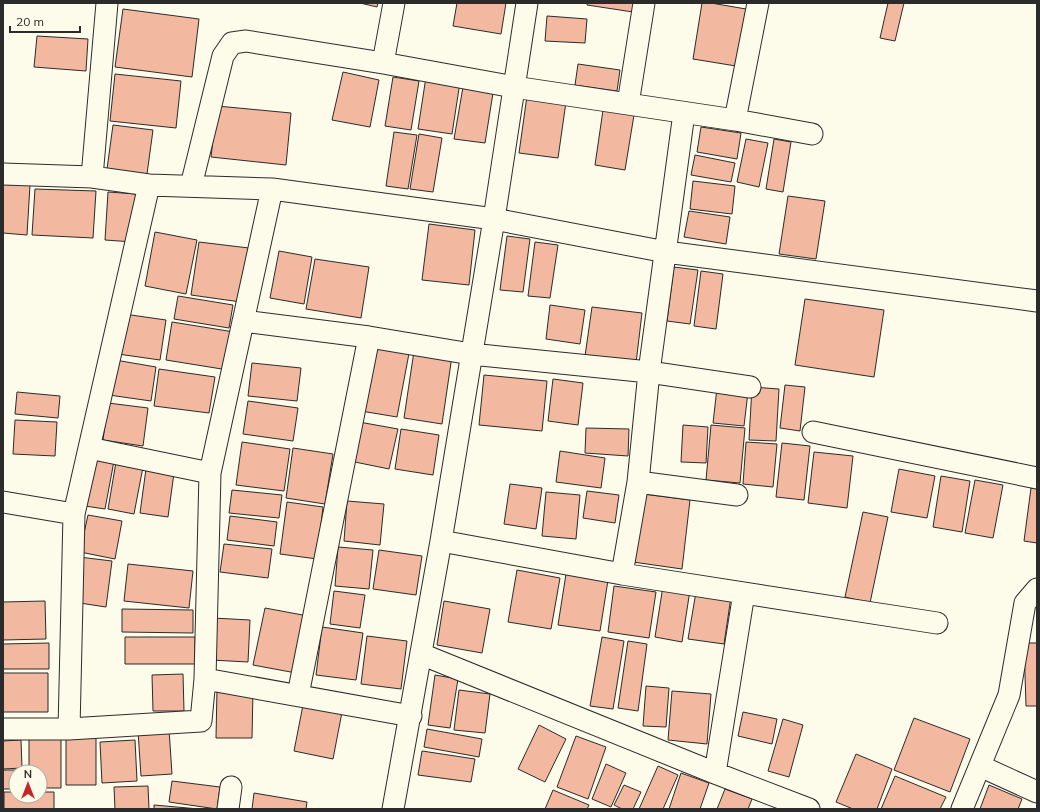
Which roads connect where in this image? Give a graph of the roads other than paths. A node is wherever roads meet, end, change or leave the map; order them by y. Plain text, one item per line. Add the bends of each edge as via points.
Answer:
1 (107, 3) edge
2 (394, 3) edge
3 (527, 3) edge
4 (644, 3) edge
5 (758, 3) edge
6 (383, 63) junction
7 (514, 87) junction
8 (628, 104) junction
9 (684, 113) junction
10 (735, 120) junction
11 (812, 134) dead end
12 (3, 174) edge
13 (92, 177) junction
14 (149, 185) junction
15 (191, 186) junction
16 (272, 188) junction
17 (494, 220) junction
18 (666, 252) junction
19 (1037, 301) edge
20 (243, 321) junction
21 (369, 337) junction
22 (471, 354) junction
23 (649, 372) junction
24 (750, 387) dead end
25 (813, 432) dead end
26 (89, 448) junction
27 (210, 473) junction
28 (1037, 478) edge
29 (638, 482) junction
30 (737, 495) dead end
31 (3, 502) edge
32 (74, 514) junction
33 (441, 542) junction
34 (622, 574) junction
35 (1037, 589) edge
36 (744, 593) junction
37 (937, 623) dead end
38 (421, 654) junction
39 (205, 679) junction
40 (298, 695) junction
41 (411, 716) junction
42 (3, 729) edge
43 (69, 729) junction
44 (980, 766) junction
45 (715, 773) junction
46 (231, 787) dead end
47 (1037, 792) edge
48 (228, 809) edge
49 (393, 809) edge
50 (809, 809) edge
51 (962, 809) edge

1 - 13 street
2 - 6 street
3 - 7 street
4 - 8 street
5 - 10 street
6 - 7 street
6 - 15 street via 246,41 232,43 223,56
7 - 8 street
7 - 17 street
8 - 9 street
9 - 10 street
9 - 18 street
10 - 11 street
12 - 13 street
13 - 14 street
14 - 15 street
14 - 26 street
15 - 16 street
16 - 17 street
16 - 20 street
17 - 18 street
17 - 22 street
18 - 19 street
18 - 23 street
20 - 21 street
20 - 27 street
21 - 22 street
21 - 40 street
22 - 23 street
22 - 33 street
23 - 24 street
23 - 29 street
25 - 28 street
26 - 27 street
26 - 32 street
27 - 39 street
29 - 30 street
29 - 34 street
31 - 32 street
32 - 43 street
33 - 34 street
33 - 38 street
34 - 36 street
35 - 44 street via 1025,603 1009,695
36 - 37 street
36 - 45 street
38 - 41 street
38 - 45 street
39 - 40 street
39 - 43 street via 200,721
40 - 41 street
41 - 49 street
42 - 43 street
44 - 47 street
44 - 51 street
45 - 50 street
46 - 48 street

